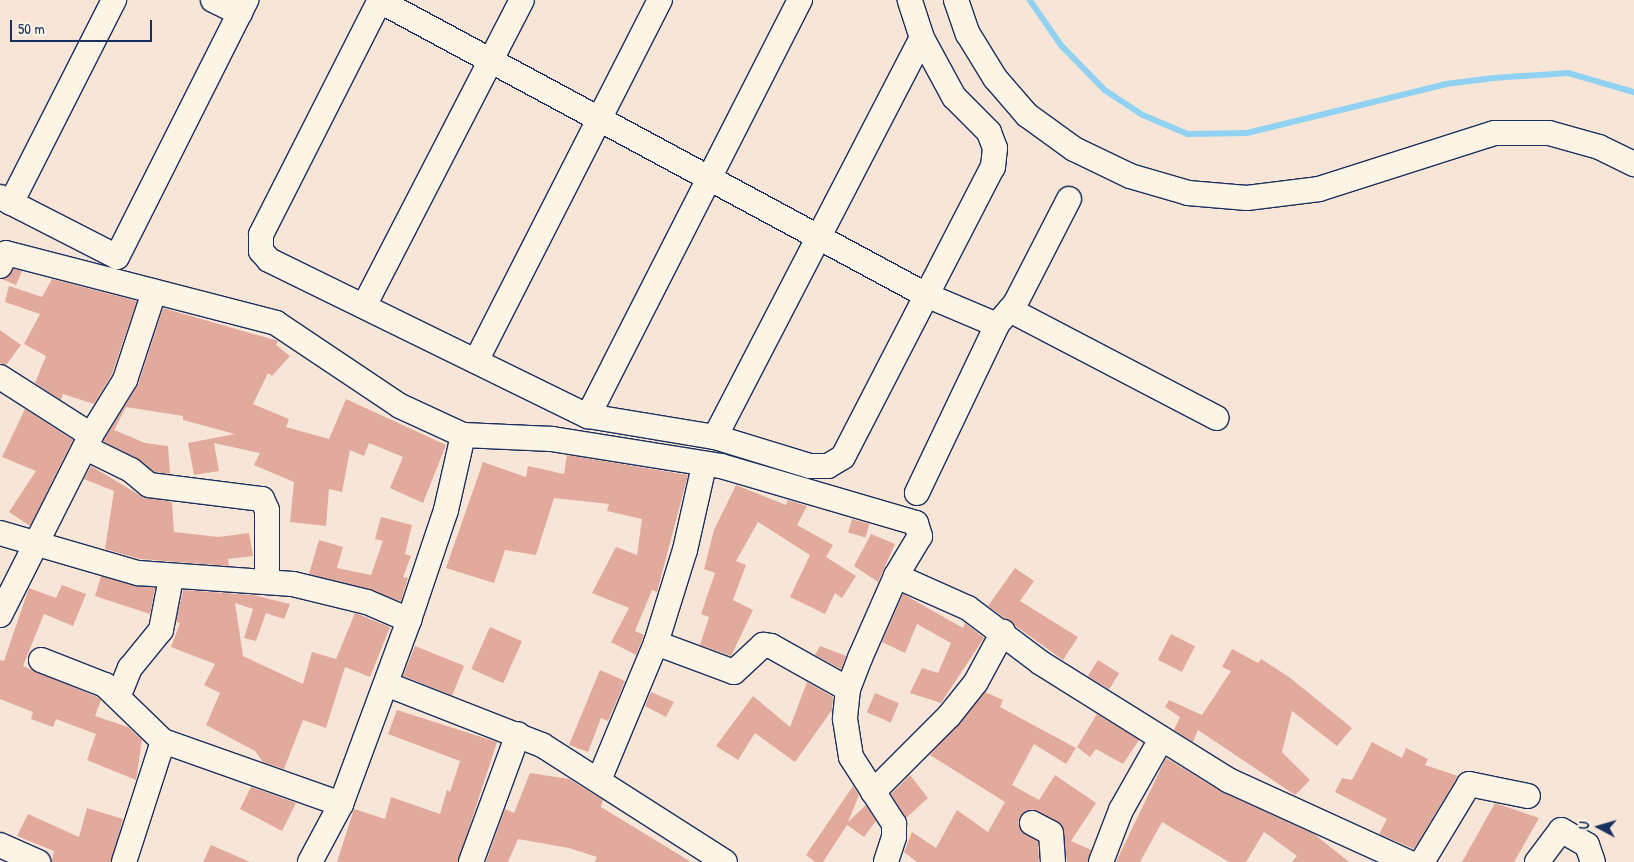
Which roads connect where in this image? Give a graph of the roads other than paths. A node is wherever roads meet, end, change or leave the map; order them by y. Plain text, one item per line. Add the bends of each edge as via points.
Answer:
1 (114, 0) edge
2 (213, 0) edge
3 (380, 0) edge
4 (522, 0) edge
5 (660, 0) edge
6 (800, 0) edge
7 (910, 0) edge
8 (956, 0) edge
9 (243, 7) edge
10 (922, 38) junction
11 (491, 61) junction
12 (599, 119) junction
13 (1634, 164) edge
14 (709, 178) junction
15 (1069, 199) dead end
16 (5, 200) edge
17 (819, 237) junction
18 (0, 266) edge
19 (154, 292) junction
20 (926, 295) junction
21 (364, 306) junction
22 (1004, 317) junction
23 (476, 362) junction
24 (0, 377) edge
25 (588, 416) junction
26 (1217, 418) dead end
27 (463, 434) junction
28 (715, 436) junction
29 (88, 441) junction
30 (704, 466) junction
31 (917, 493) dead end
32 (0, 533) edge
33 (37, 545) junction
34 (896, 576) junction
35 (171, 578) junction
36 (267, 580) junction
37 (0, 615) edge
38 (409, 620) junction
39 (1003, 632) junction
40 (656, 643) junction
41 (41, 660) dead end
42 (386, 684) junction
43 (848, 689) junction
44 (119, 695) junction
45 (518, 734) junction
46 (164, 741) junction
47 (1160, 741) junction
48 (598, 780) junction
49 (873, 792) junction
50 (1528, 796) dead end
51 (341, 804) junction
52 (1032, 823) dead end
53 (0, 845) edge
54 (1586, 856) edge
55 (1396, 860) edge
56 (38, 862) edge
57 (124, 862) edge
58 (310, 862) edge
59 (471, 862) edge
60 (725, 862) edge
61 (886, 862) edge
62 (1053, 862) edge
63 (1101, 862) edge
64 (1422, 862) edge
65 (1537, 862) edge

1 - 16 street
2 - 9 street
3 - 11 street
3 - 21 street via 260,235 261,250 269,260
4 - 11 street
5 - 12 street
6 - 14 street
7 - 10 street
8 - 13 street via 968,34 995,78 1027,116 1090,156 1130,176 1188,193 1247,198 1319,189 1494,133 1549,132 1600,147
9 - 16 street via 117,257
10 - 17 street
10 - 20 street via 954,97 989,132 994,148 993,166
11 - 12 street
11 - 21 street
12 - 14 street
12 - 23 street
14 - 17 street
14 - 25 street
15 - 22 street
17 - 20 street
17 - 28 street
18 - 19 street via 6,253
19 - 27 street via 276,323 400,406
19 - 29 street via 125,380
20 - 22 street
20 - 28 street via 843,457 828,466 810,466
21 - 23 street
22 - 26 street
22 - 31 street
23 - 25 street
24 - 29 street
25 - 28 street
27 - 30 street via 552,439
27 - 38 street via 446,510
29 - 33 street
29 - 36 street via 149,485 262,499 267,510
30 - 34 street via 740,471 916,524 920,536
30 - 40 street via 685,550
32 - 33 street
33 - 35 street
33 - 37 street
34 - 39 street via 968,608
34 - 43 street
35 - 36 street
35 - 44 street via 161,630 130,668
36 - 38 street via 348,597
38 - 42 street
39 - 47 street via 1041,663
39 - 49 street via 976,682 948,716
40 - 43 street via 734,672 763,645 771,646
40 - 48 street
41 - 44 street via 87,674
42 - 45 street
42 - 51 street
43 - 49 street via 846,736 851,757
44 - 46 street
45 - 48 street
45 - 59 street
46 - 51 street
46 - 57 street
47 - 55 street via 1280,807
47 - 63 street via 1121,810
48 - 60 street
49 - 61 street via 894,824 894,837
50 - 64 street via 1469,784
51 - 58 street
52 - 62 street via 1051,833
53 - 56 street
54 - 65 street via 1561,830

